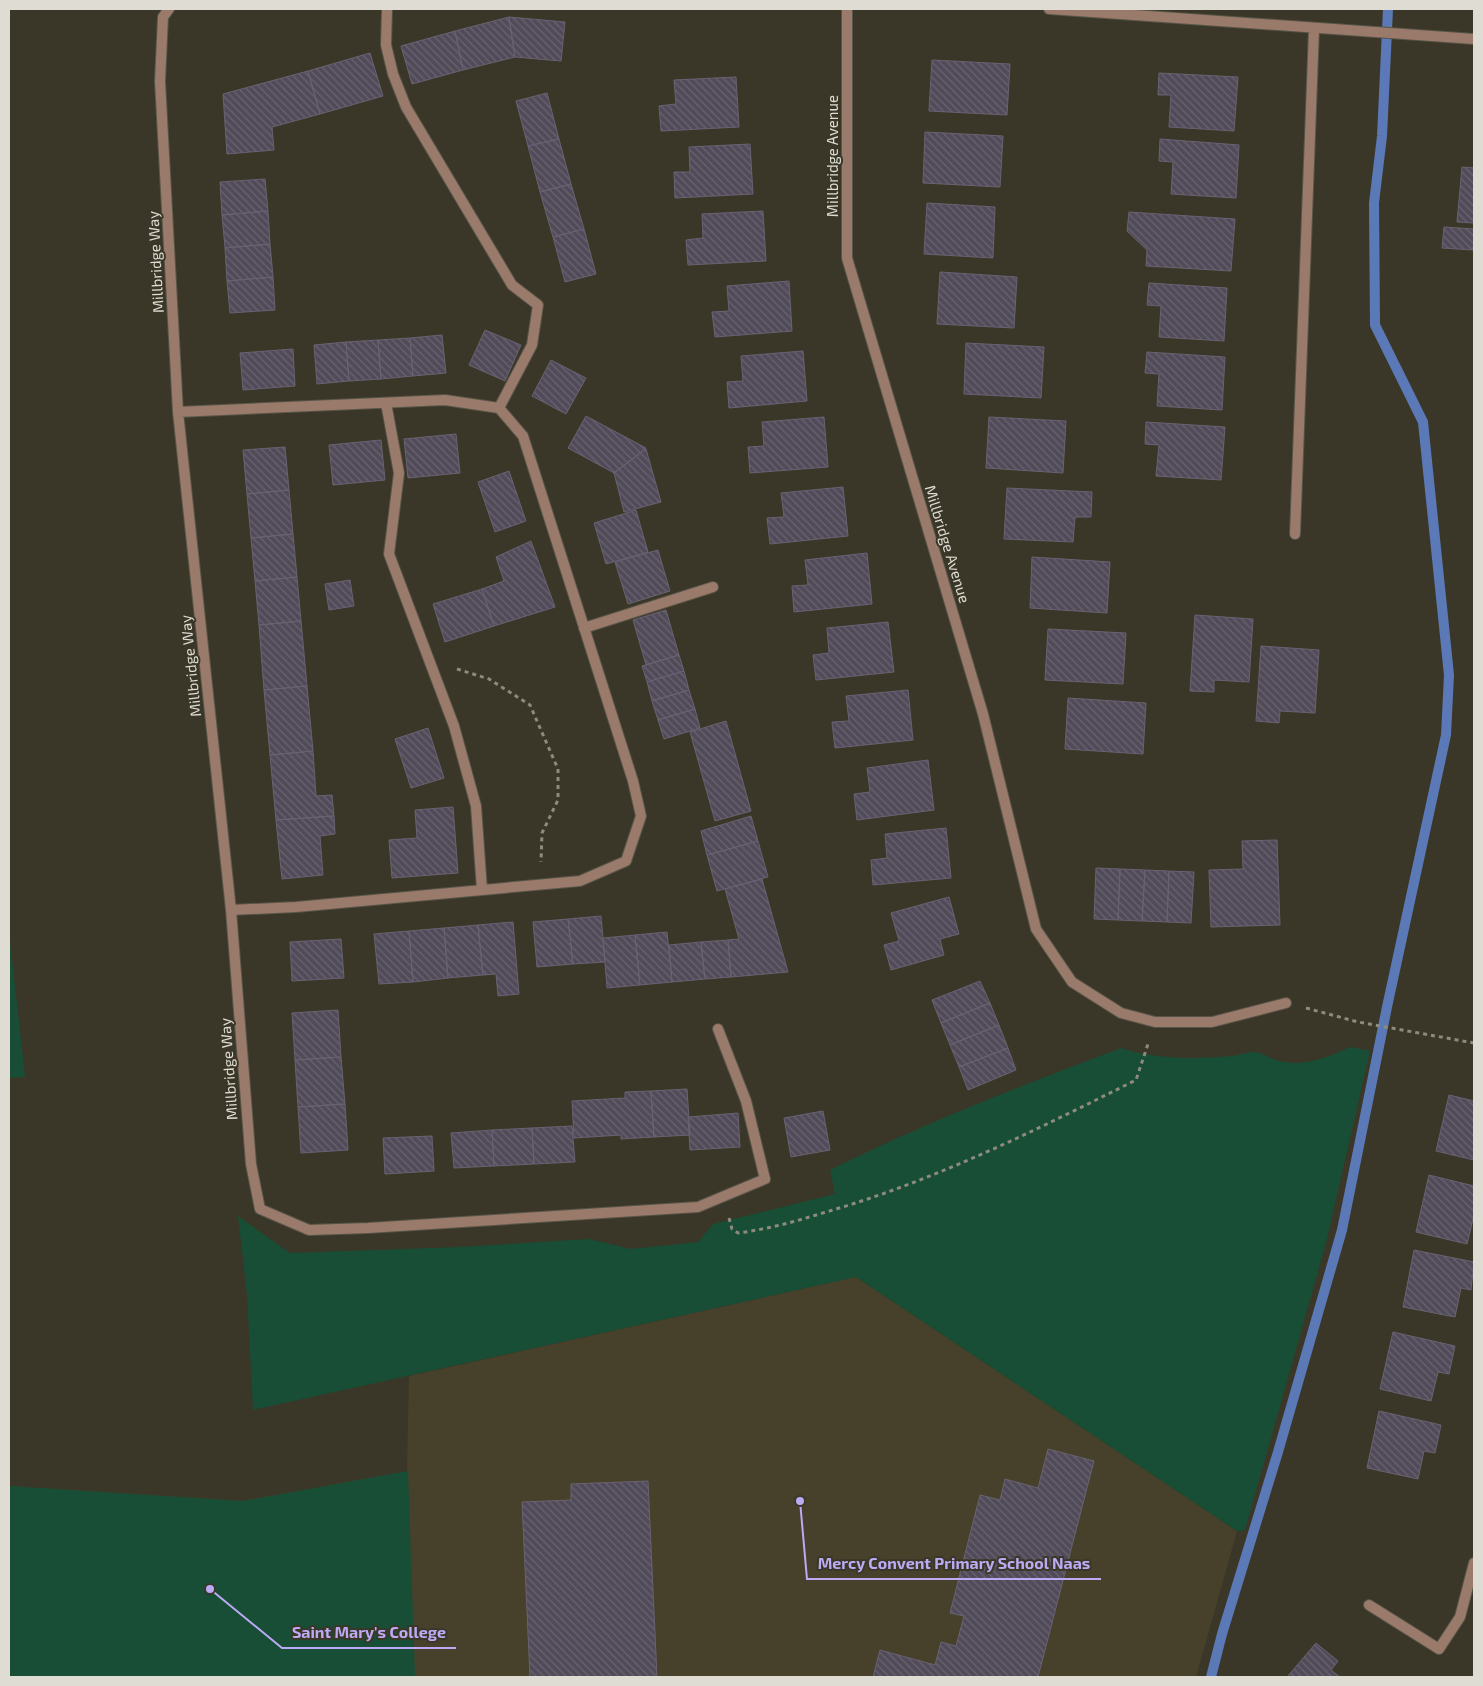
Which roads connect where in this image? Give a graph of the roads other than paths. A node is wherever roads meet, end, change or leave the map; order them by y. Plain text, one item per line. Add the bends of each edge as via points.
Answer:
1 (169, 9) edge
2 (388, 9) edge
3 (847, 9) edge
4 (1049, 9) edge
5 (1314, 29) junction
6 (1474, 39) edge
7 (386, 403) junction
8 (499, 408) junction
9 (178, 412) junction
10 (1295, 534) dead end
11 (713, 587) dead end
12 (584, 628) junction
13 (482, 890) junction
14 (231, 910) junction
15 (1286, 1003) road end
16 (718, 1028) dead end
17 (1474, 1563) edge
18 (1369, 1605) dead end

1 - 9 street, Millbridge Way via 163,17 160,81
2 - 8 street via 386,45 406,107 512,285 538,305 532,345
3 - 15 street, Millbridge Avenue via 847,258 984,714 1036,929 1072,982 1121,1013 1155,1022 1212,1022
4 - 5 street
5 - 6 street
5 - 10 street
7 - 8 street via 445,400
7 - 9 street
7 - 13 street via 399,473 389,554 454,726 476,806
8 - 12 street via 523,436
9 - 14 street, Millbridge Way
11 - 12 street
12 - 13 street via 641,816 626,861 580,881
13 - 14 street
14 - 16 street, Millbridge Way via 251,1164 260,1209 309,1230 698,1207 765,1179 746,1101
17 - 18 street via 1460,1617 1439,1649

